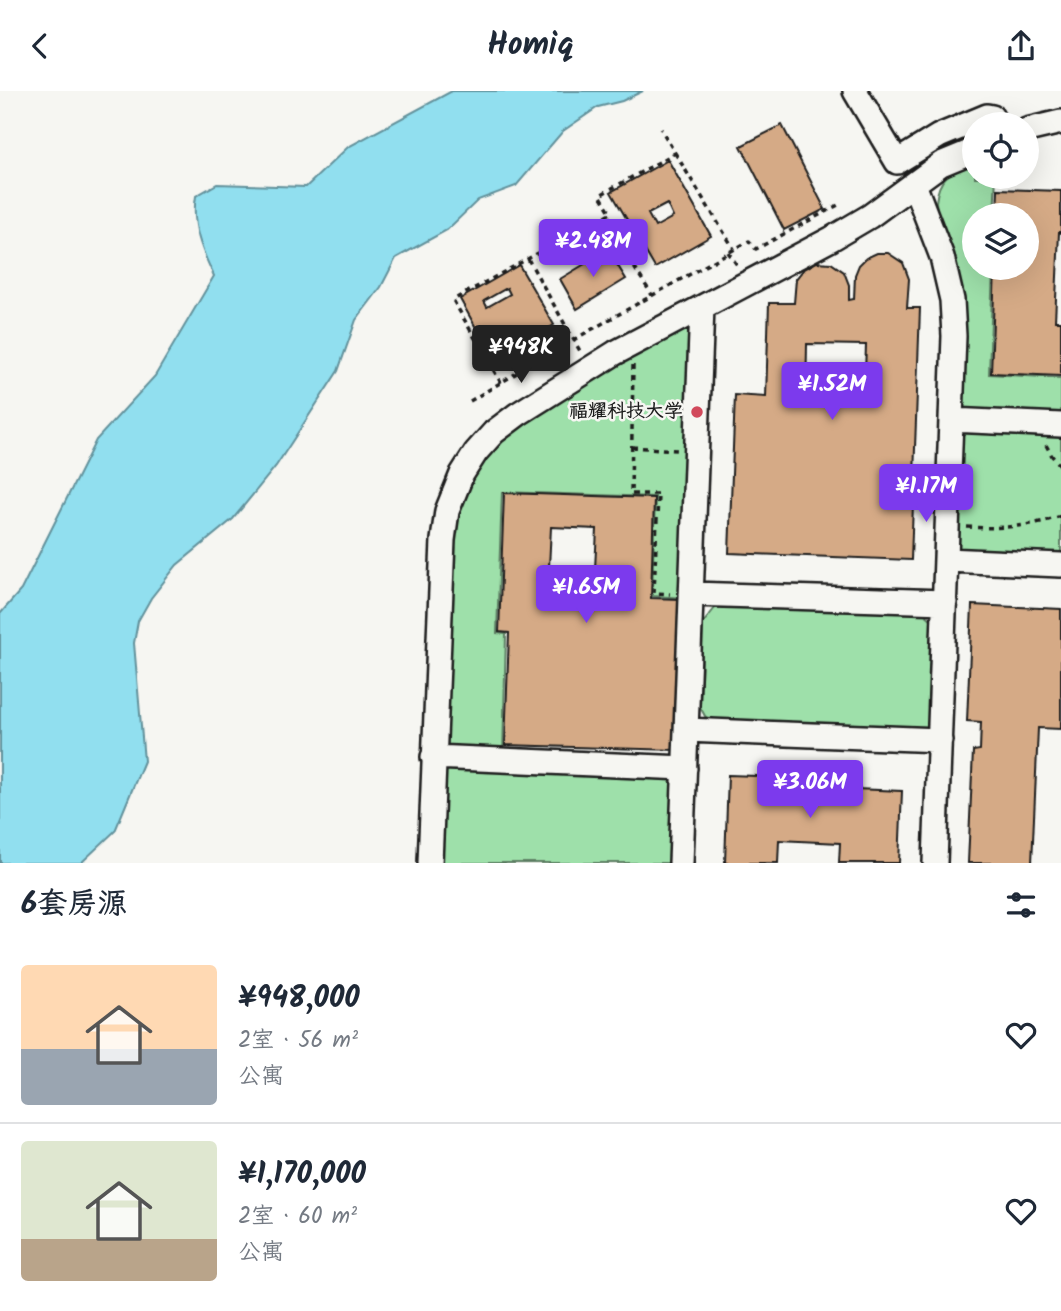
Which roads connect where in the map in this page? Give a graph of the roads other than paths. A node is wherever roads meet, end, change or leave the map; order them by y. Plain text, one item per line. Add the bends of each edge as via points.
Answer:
1 (855, 91) edge
2 (1061, 122) edge
3 (962, 126) edge
4 (1039, 127) edge
5 (962, 155) edge
6 (914, 184) junction
7 (702, 307) junction
8 (951, 421) junction
9 (1061, 425) edge
10 (946, 560) junction
11 (1061, 565) edge
12 (691, 594) junction
13 (945, 602) junction
14 (686, 730) junction
15 (940, 740) junction
16 (433, 757) junction
17 (685, 768) junction
18 (430, 863) edge
19 (681, 863) edge
20 (935, 863) edge

1 - 3 street via 897,162
2 - 4 street
5 - 6 street via 940,164
6 - 7 street via 831,239
6 - 8 street via 942,257 952,300
7 - 12 street
7 - 16 street via 531,404 494,432 456,485 442,548
8 - 9 street
8 - 10 street
10 - 11 street
10 - 13 street
12 - 13 street
12 - 14 street
13 - 15 street
14 - 15 street
14 - 17 street
15 - 20 street
16 - 17 street
16 - 18 street
17 - 19 street

